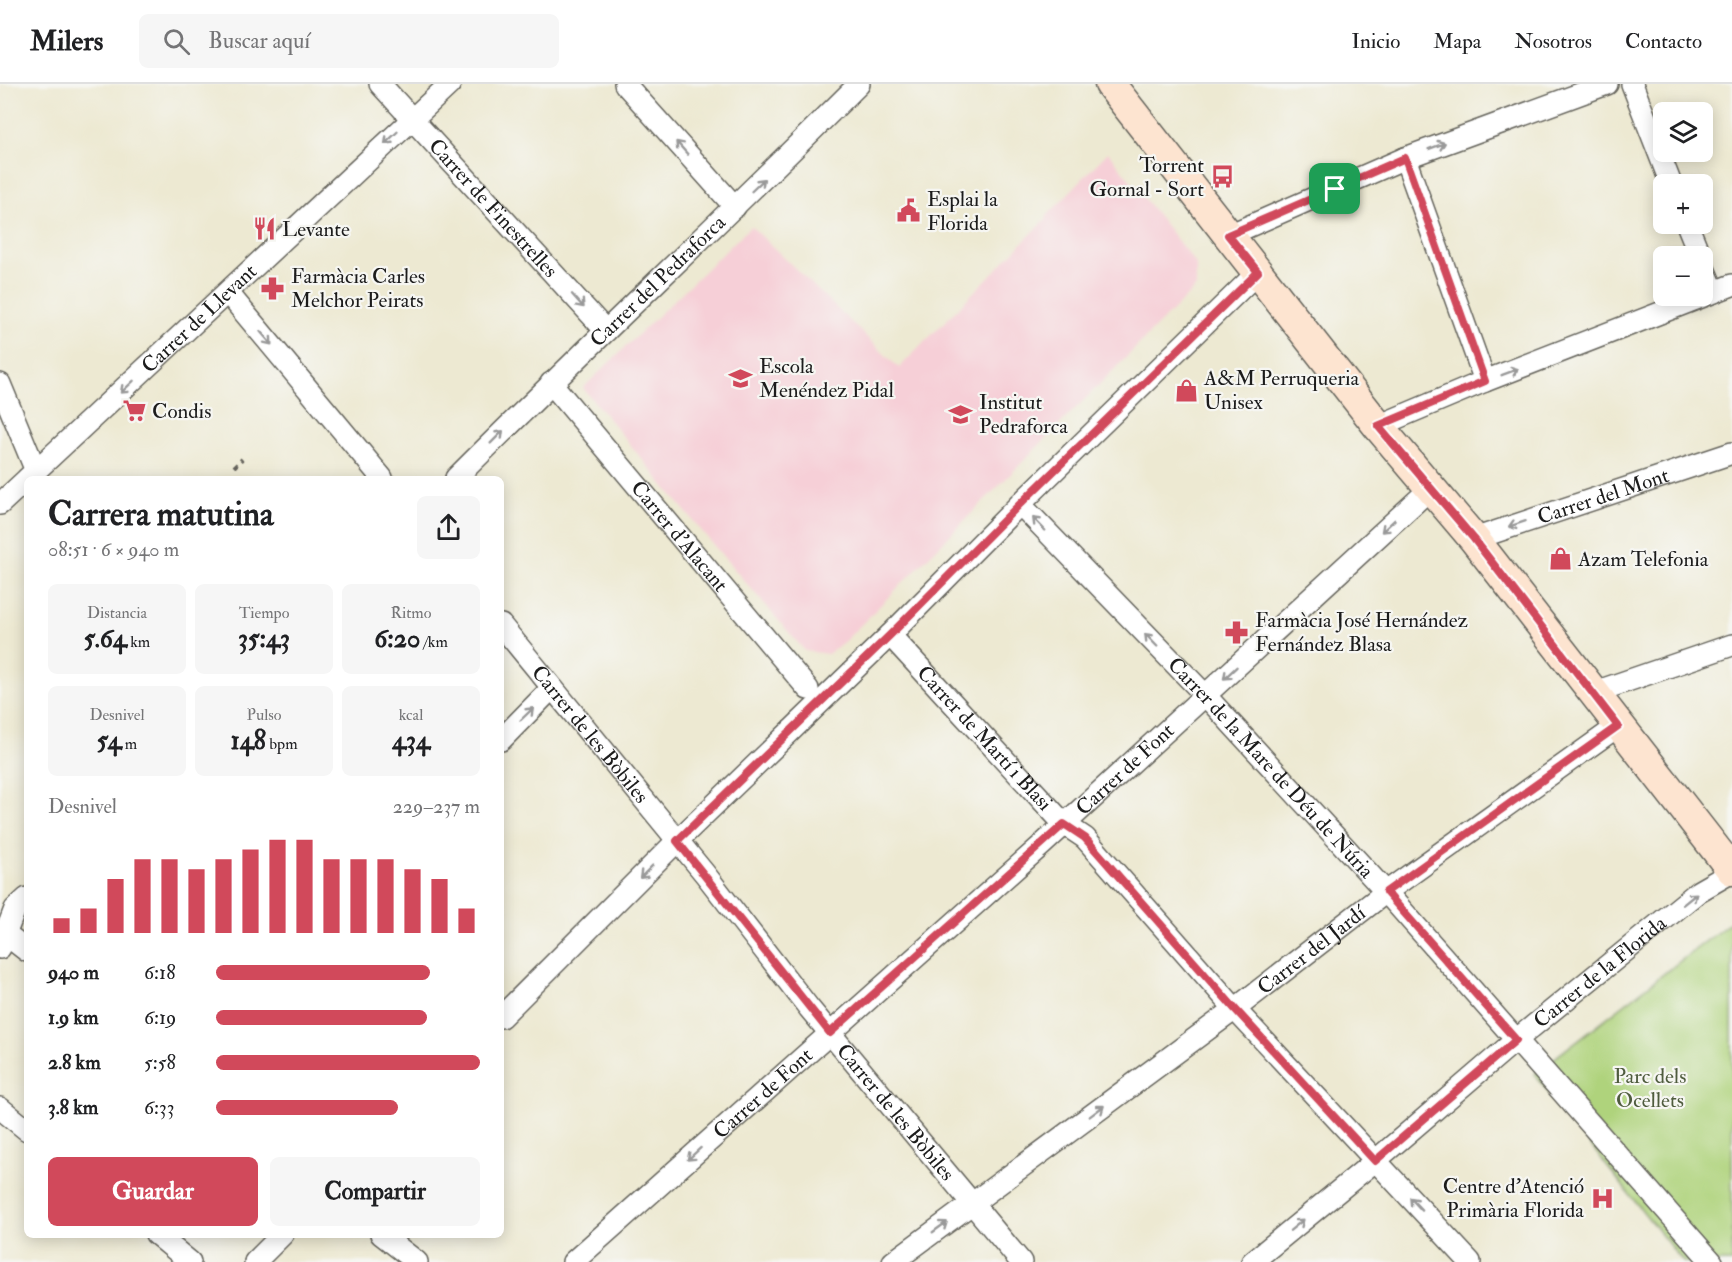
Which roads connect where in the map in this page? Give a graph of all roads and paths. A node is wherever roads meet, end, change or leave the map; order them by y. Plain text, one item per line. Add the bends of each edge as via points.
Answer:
1 (380, 84) edge
2 (450, 84) edge
3 (625, 84) edge
4 (859, 84) edge
5 (1607, 84) edge
6 (1632, 84) edge
7 (1120, 86) edge
8 (411, 118) junction
9 (1405, 158) junction
10 (1667, 174) edge
11 (735, 207) junction
12 (1228, 235) junction
13 (1258, 272) junction
14 (1713, 277) edge
15 (1723, 288) edge
16 (228, 293) junction
17 (606, 331) junction
18 (1485, 381) junction
19 (551, 383) junction
20 (0, 384) edge
21 (1378, 426) junction
22 (1732, 453) edge
23 (242, 459) dead end
24 (234, 467) dead end
25 (30, 476) edge
26 (380, 476) edge
27 (458, 476) edge
28 (24, 482) edge
29 (1432, 487) junction
30 (0, 504) edge
31 (1020, 504) junction
32 (1474, 539) junction
33 (504, 629) edge
34 (890, 635) junction
35 (1732, 645) edge
36 (552, 688) junction
37 (808, 689) dead end
38 (1592, 693) junction
39 (1205, 695) junction
40 (1618, 726) junction
41 (504, 737) edge
42 (1064, 824) junction
43 (677, 841) junction
44 (1732, 871) edge
45 (1386, 892) junction
46 (24, 901) edge
47 (2, 938) edge
48 (24, 949) edge
49 (1235, 1009) junction
50 (504, 1014) edge
51 (830, 1033) junction
52 (1516, 1040) junction
53 (0, 1108) edge
54 (24, 1128) edge
55 (1375, 1161) junction
56 (973, 1203) junction
57 (161, 1238) edge
58 (279, 1238) edge
59 (386, 1238) edge
60 (1274, 1255) edge
61 (190, 1262) edge
62 (255, 1262) edge
63 (417, 1262) edge
64 (573, 1262) edge
65 (893, 1262) edge
66 (1021, 1262) edge
67 (1252, 1262) edge
68 (1470, 1262) edge
69 (1712, 1262) edge

1 - 8 street, Carrer de Finestrelles
2 - 8 street, Carrer de Llevant
11 -> 3 street
11 -> 4 street, Carrer del Pedraforca
9 -> 5 street
6 - 10 street
7 - 12 street
8 -> 16 street, Carrer de Llevant
8 -> 17 street, Carrer de Finestrelles
9 - 12 street
9 - 18 street
11 - 17 street, Carrer del Pedraforca
12 - 13 street
13 - 21 street
13 - 31 street
14 - 15 street
18 -> 15 street
16 -> 25 street, Carrer de Llevant
16 -> 26 street
17 - 19 street, Carrer del Pedraforca
18 - 21 street
27 -> 19 street, Carrer del Pedraforca
19 - 37 street, Carrer d'Alacant
20 - 25 street
21 - 29 street
22 -> 32 street, Carrer del Mont
23 - 24 path
28 - 30 street, Carrer de Llevant
29 - 32 street
29 -> 39 street, Carrer de Font
31 - 34 street
39 -> 31 street, Carrer de la Mare de Déu de Núria
32 - 38 street
33 - 36 street, Carrer de les Bòbiles
34 - 42 street, Carrer de Martí i Blasi
34 - 43 street
35 - 38 street
41 -> 36 street
36 - 43 street, Carrer de les Bòbiles
38 - 40 street
39 - 42 street, Carrer de Font
39 - 45 street, Carrer de la Mare de Déu de Núria
40 - 44 street
40 - 45 street, Carrer del Jardí
42 - 49 street, Carrer de Martí i Blasi via 1085,838
42 - 51 street, Carrer de Font
43 -> 50 street
43 - 51 street, Carrer de les Bòbiles
52 -> 44 street, Carrer de la Florida via 1699,891
45 - 49 street, Carrer del Jardí
45 - 52 street, Carrer de la Mare de Déu de Núria
46 - 47 street via 15,909
47 - 48 street
49 - 55 street, Carrer de Martí i Blasi
56 -> 49 street, Carrer del Jardí
51 - 56 street, Carrer de les Bòbiles
51 -> 64 street, Carrer de Font
52 - 55 street, Carrer de la Florida
52 - 69 street
53 - 54 street
60 -> 55 street, Carrer de la Florida
68 -> 55 street, Carrer de Martí i Blasi
65 -> 56 street, Carrer del Jardí
56 - 66 street, Carrer de les Bòbiles
57 - 61 street
58 - 62 street
59 - 63 street
60 - 67 street, Carrer de la Florida

